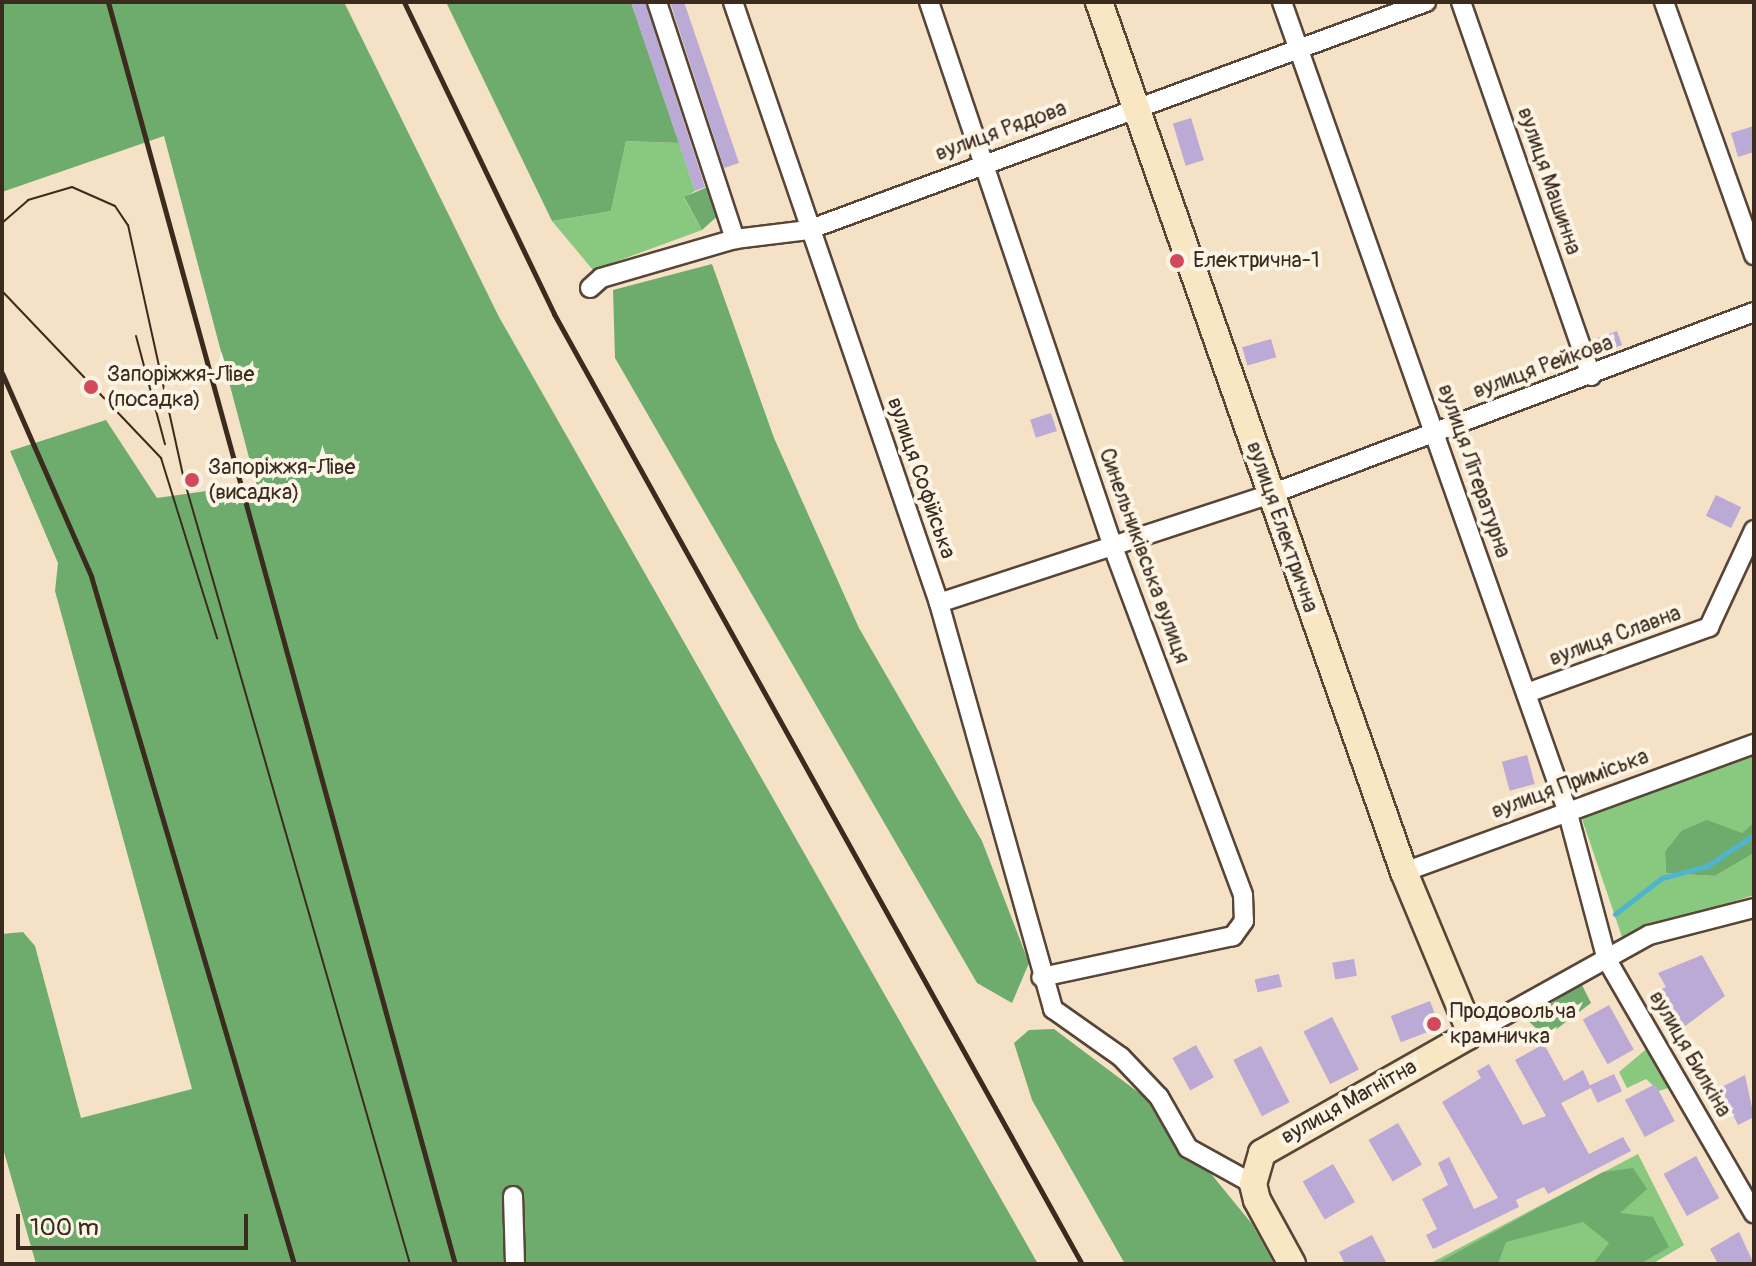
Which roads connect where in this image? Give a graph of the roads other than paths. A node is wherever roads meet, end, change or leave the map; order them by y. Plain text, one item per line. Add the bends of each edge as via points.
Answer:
1 (657, 2) edge
2 (733, 2) edge
3 (929, 2) edge
4 (1099, 2) edge
5 (1282, 2) edge
6 (1426, 2) edge
7 (1461, 2) edge
8 (1664, 2) edge
9 (1299, 51) junction
10 (1136, 109) junction
11 (984, 162) junction
12 (808, 230) junction
13 (735, 239) junction
14 (1754, 255) edge
15 (590, 288) dead end
16 (1754, 312) edge
17 (1591, 376) junction
18 (1435, 432) junction
19 (1271, 494) junction
20 (1754, 530) edge
21 (1113, 547) junction
22 (939, 603) junction
23 (1527, 693) junction
24 (1754, 744) edge
25 (1567, 810) junction
26 (1404, 872) junction
27 (1754, 908) edge
28 (1607, 960) junction
29 (1041, 977) junction
30 (1462, 1039) junction
31 (1254, 1175) junction
32 (513, 1196) dead end
33 (1754, 1214) edge
34 (515, 1264) edge
35 (1292, 1264) edge

1 - 13 street
2 - 12 street, вулиця Софійська
3 - 11 street, Синельниківська вулиця
4 - 10 street, вулиця Електрична
5 - 9 street, вулиця Літературна
6 - 9 street, вулиця Рядова
7 - 17 street, вулиця Машинна
8 - 14 street
9 - 10 street, вулиця Рядова
9 - 18 street, вулиця Літературна
10 - 11 street, вулиця Рядова
10 - 19 street, вулиця Електрична
11 - 12 street, вулиця Рядова
11 - 21 street, Синельниківська вулиця
12 - 13 street, вулиця Рядова
12 - 22 street, вулиця Софійська
13 - 15 street, вулиця Рядова via 601,278
16 - 17 street, вулиця Рейкова
17 - 18 street, вулиця Рейкова
18 - 19 street, вулиця Рейкова
18 - 23 street, вулиця Літературна
19 - 21 street, вулиця Рейкова
19 - 26 street, вулиця Електрична
20 - 23 street, вулиця Славна via 1709,627
21 - 22 street, вулиця Рейкова
21 - 29 street, Синельниківська вулиця via 1243,895 1244,921 1233,936 1211,943
22 - 29 street, вулиця Софійська
23 - 25 street, вулиця Літературна
24 - 25 street, вулиця Приміська
25 - 26 street, вулиця Приміська
25 - 28 street, вулиця Літературна
26 - 30 street, вулиця Електрична
27 - 28 street, вулиця Магнітна via 1649,935
28 - 30 street, вулиця Магнітна
28 - 33 street, вулиця Билкіна
29 - 31 street, вулиця Софійська via 1053,1009 1121,1057 1159,1097 1188,1148
30 - 31 street, вулиця Магнітна via 1278,1139
31 - 35 street
32 - 34 street

